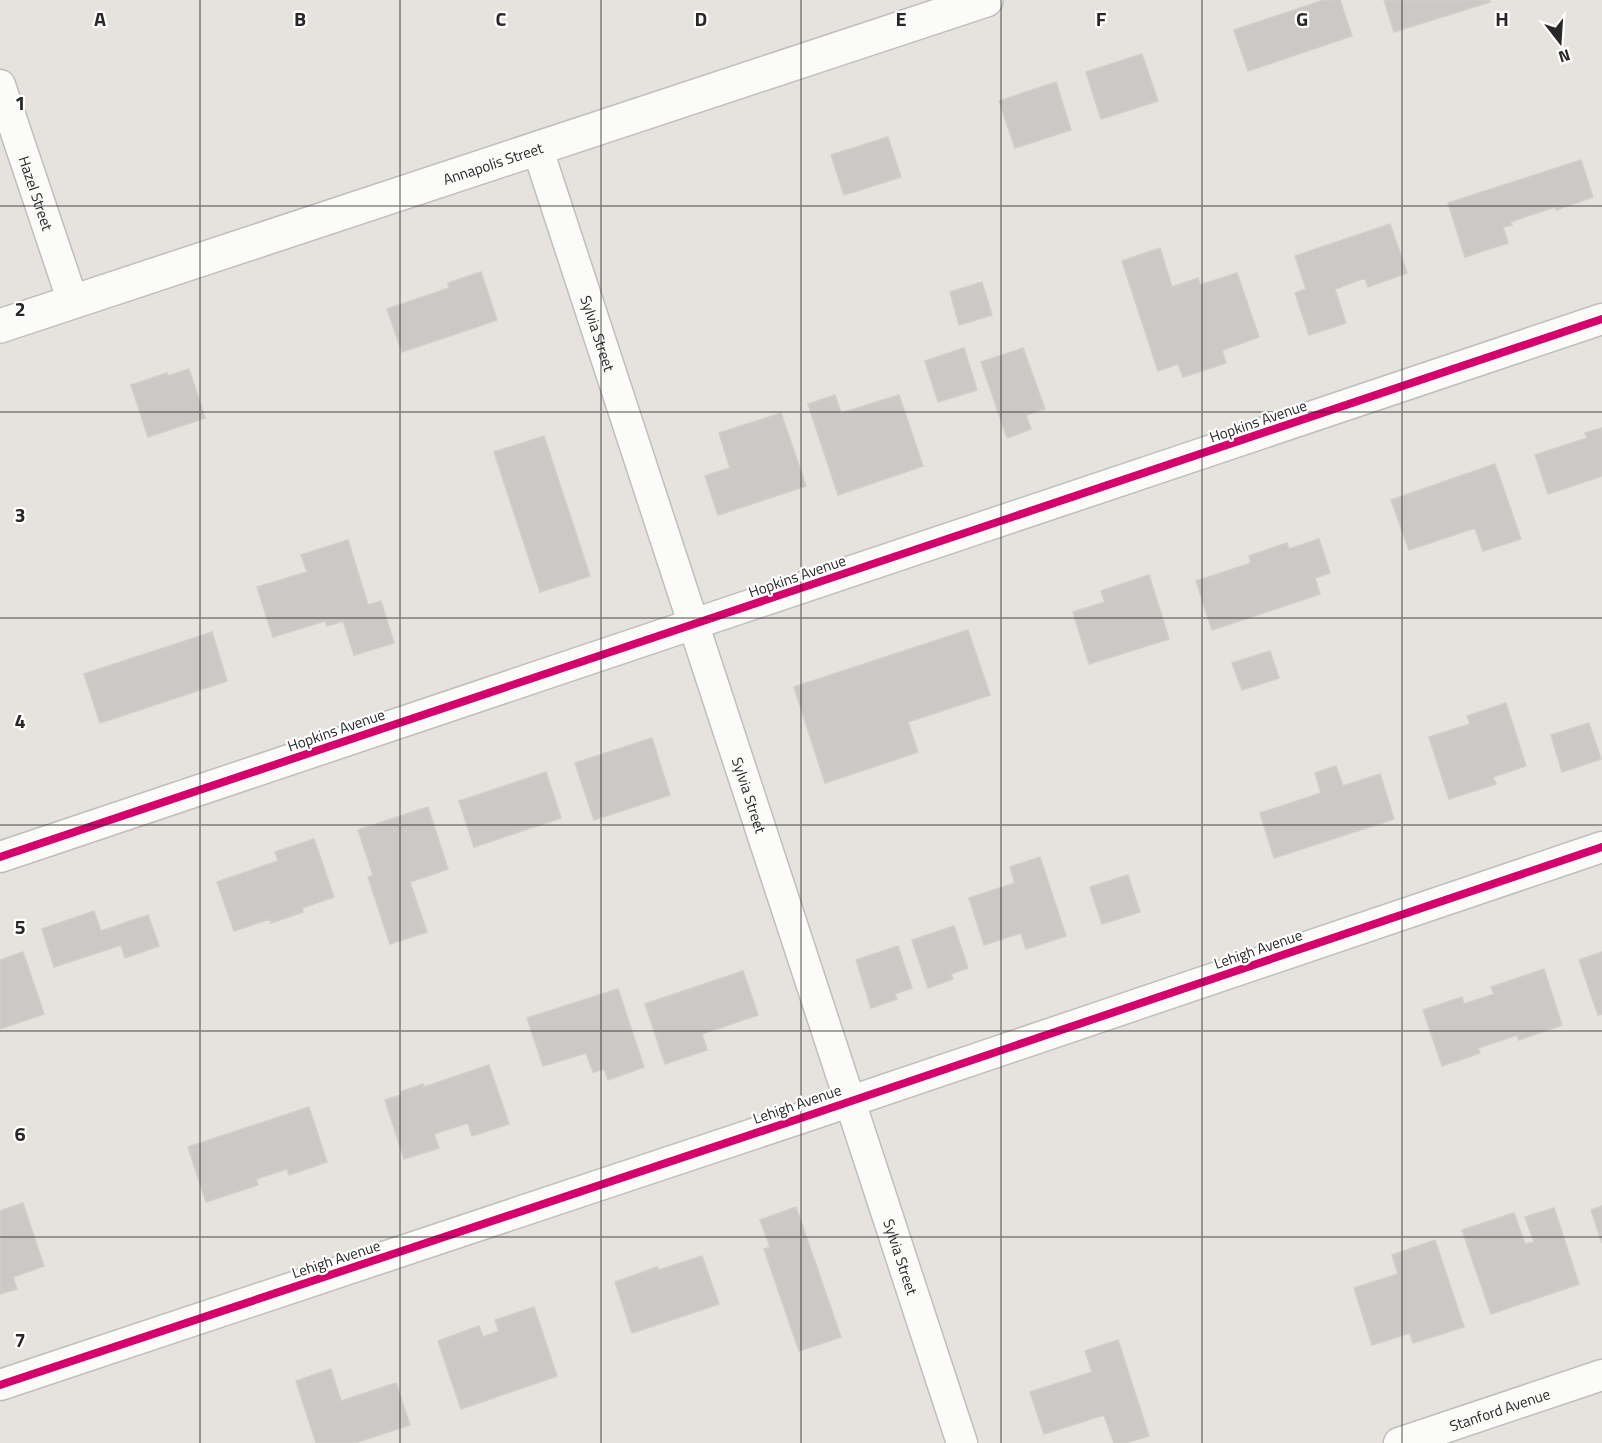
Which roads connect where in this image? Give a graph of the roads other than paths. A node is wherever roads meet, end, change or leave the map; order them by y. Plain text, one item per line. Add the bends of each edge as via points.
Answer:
1 (986, 0) edge
2 (0, 85) edge
3 (537, 147) junction
4 (73, 302) junction
5 (1602, 320) edge
6 (0, 326) edge
7 (694, 624) junction
8 (1602, 847) edge
9 (0, 857) edge
10 (849, 1101) junction
11 (1602, 1375) edge
12 (0, 1385) edge
13 (962, 1443) edge
14 (1399, 1443) edge

1 - 3 street, Annapolis Street
2 - 4 street, Hazel Street
3 - 4 street, Annapolis Street
3 - 7 street, Sylvia Street
4 - 6 street, Annapolis Street
5 - 7 street, Hopkins Avenue
7 - 9 street, Hopkins Avenue
7 - 10 street, Sylvia Street
8 - 10 street, Lehigh Avenue
10 - 12 street, Lehigh Avenue
10 - 13 street, Sylvia Street
11 - 14 street, Stanford Avenue

